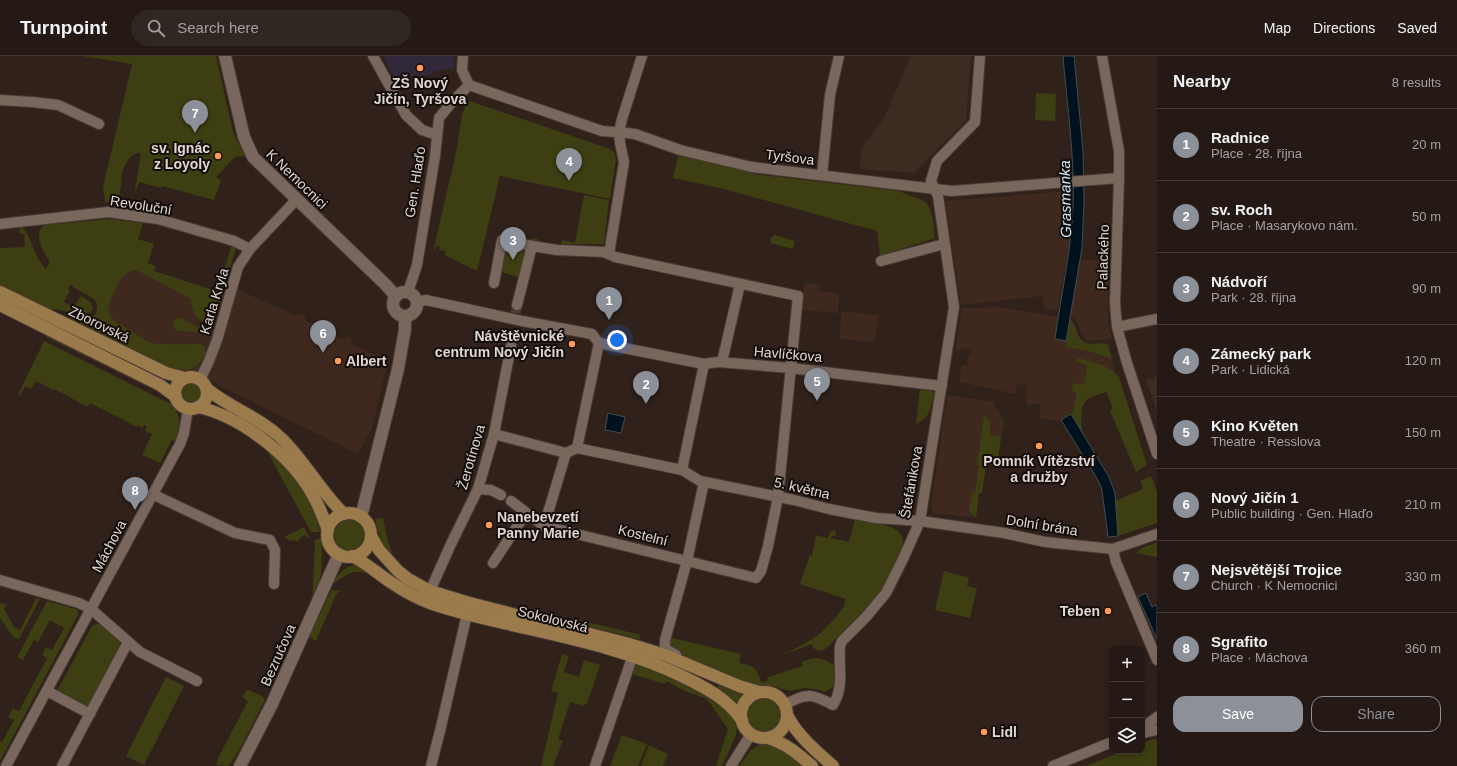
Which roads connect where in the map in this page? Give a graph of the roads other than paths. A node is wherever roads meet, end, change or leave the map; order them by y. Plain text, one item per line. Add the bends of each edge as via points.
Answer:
1 (225, 56) edge
2 (373, 56) edge
3 (463, 56) edge
4 (642, 56) edge
5 (839, 56) edge
6 (980, 56) edge
7 (1102, 56) edge
8 (469, 85) junction
9 (0, 100) edge
10 (99, 124) dead end
11 (619, 132) junction
12 (437, 134) junction
13 (822, 175) junction
14 (1119, 178) junction
15 (934, 189) junction
16 (296, 200) junction
17 (0, 224) edge
18 (944, 244) junction
19 (532, 246) junction
20 (250, 249) junction
21 (609, 254) junction
22 (881, 261) dead end
23 (494, 283) dead end
24 (740, 284) junction
25 (0, 292) edge
26 (408, 292) junction
27 (396, 296) junction
28 (417, 302) junction
29 (0, 305) edge
30 (516, 312) junction
31 (405, 316) junction
32 (1157, 318) edge
33 (1118, 327) junction
34 (599, 342) junction
35 (511, 346) dead end
36 (722, 362) junction
37 (704, 364) junction
38 (790, 368) junction
39 (185, 378) junction
40 (203, 384) junction
41 (942, 386) junction
42 (176, 397) junction
43 (193, 408) junction
44 (494, 434) junction
45 (577, 448) junction
46 (566, 453) junction
47 (1157, 454) edge
48 (682, 470) junction
49 (704, 482) junction
50 (478, 489) junction
51 (152, 494) junction
52 (501, 495) dead end
53 (778, 497) junction
54 (511, 501) dead end
55 (526, 513) junction
56 (344, 514) junction
57 (361, 516) junction
58 (920, 521) junction
59 (544, 526) junction
60 (328, 530) junction
61 (1157, 534) edge
62 (371, 536) junction
63 (1112, 549) junction
64 (339, 554) junction
65 (352, 556) junction
66 (687, 561) junction
67 (493, 563) dead end
68 (0, 580) edge
69 (274, 584) dead end
70 (430, 591) junction
71 (91, 609) junction
72 (467, 614) junction
73 (128, 642) junction
74 (633, 655) junction
75 (1157, 660) edge
76 (716, 677) junction
77 (197, 681) dead end
78 (47, 691) junction
79 (759, 692) junction
80 (785, 705) junction
81 (90, 714) junction
82 (788, 717) junction
83 (1157, 717) edge
84 (742, 720) junction
85 (1145, 726) edge
86 (1157, 730) edge
87 (1145, 732) edge
88 (751, 734) junction
89 (768, 738) junction
90 (1109, 743) edge
91 (6, 766) edge
92 (62, 766) edge
93 (240, 766) edge
94 (431, 766) edge
95 (595, 766) edge
96 (731, 766) edge
97 (812, 766) edge
98 (833, 766) edge
99 (1053, 766) edge

1 - 16 street, K Nemocnici via 248,148 256,161
2 - 12 street via 406,115 422,130
3 - 8 street via 462,70
4 - 11 street
5 - 13 street via 830,95
6 - 15 street, Štefánikova via 975,122 937,161 931,181
7 - 14 street, Palackého via 1119,151
8 - 11 street, Tyršova via 602,131
8 - 12 street, Gen. Hlaďo via 439,118
9 - 10 street via 58,105
11 - 13 street, Tyršova via 635,134 680,150 752,167
11 - 21 street via 624,162
12 - 26 street, Gen. Hlaďo via 416,265
13 - 15 street, Tyršova
14 - 15 street, Tyršova via 952,191
14 - 33 street, Palackého via 1115,303
15 - 18 street, Štefánikova via 938,196
16 - 20 street, Karla Kryla
16 - 27 street, K Nemocnici
17 - 20 street, Revoluční via 108,212 158,219 234,241
18 - 22 street
18 - 41 street, Štefánikova via 954,307
19 - 21 street
19 - 23 street via 502,240
19 - 30 street
20 - 40 street, Karla Kryla via 238,267
21 - 24 street via 615,258
24 - 36 street
24 - 38 street via 798,296
25 - 39 main road, Zborovská via 166,373
26 - 27 street
26 - 28 street
27 - 31 street via 393,307 398,314
28 - 30 street, Havlíčkova via 426,300
28 - 31 street via 414,312
29 - 42 main road, Zborovská via 160,385
30 - 34 street, Havlíčkova via 592,334
31 - 57 street via 398,369
32 - 33 street
33 - 47 street, Palackého
34 - 37 street, Havlíčkova
34 - 45 street
35 - 44 street, Žerotínova
36 - 37 street, Havlíčkova
36 - 38 street, Havlíčkova
37 - 48 street
38 - 41 street, Havlíčkova
38 - 53 street
39 - 40 main road via 193,378
39 - 42 main road via 178,385
40 - 43 main road via 206,400
40 - 56 main road via 219,398 252,416 280,438
41 - 58 street, Štefánikova
42 - 43 main road via 181,405
43 - 51 street, Máchova via 180,444
43 - 60 main road via 212,411 235,422 272,447 306,484 315,498
44 - 46 street
44 - 50 street, Žerotínova
45 - 46 street
45 - 48 street, 5. května
46 - 59 street
48 - 49 street, 5. května
49 - 53 street, 5. května
49 - 66 street
50 - 52 street via 491,490
50 - 70 street, Žerotínova
51 - 69 street via 235,533 270,540 275,550
51 - 71 street, Máchova
53 - 58 street, 5. května via 876,518
53 - 66 street, Kostelní via 768,546 761,571 756,578
54 - 55 street, Kostelní
55 - 59 street, Kostelní
55 - 67 street
56 - 57 main road
56 - 60 main road via 335,518
57 - 62 main road via 370,526
58 - 63 street, Dolní brána via 1004,533 1045,542
58 - 80 street, Štefánikova via 886,594 842,641 841,685 839,696 833,705 810,695 792,700
59 - 66 street, Kostelní
60 - 64 main road via 329,544
61 - 63 street, Dolní brána
62 - 65 main road via 365,550
62 - 70 main road, Sokolovská via 379,550 398,571
63 - 75 street
64 - 65 main road
64 - 93 street, Bezručova via 272,704
65 - 72 main road, Sokolovská via 415,597
66 - 76 street via 665,647 670,653 695,663
68 - 71 street via 79,603
70 - 76 main road, Sokolovská via 471,604 630,644
71 - 73 street
71 - 78 street, Máchova
72 - 74 main road, Sokolovská
72 - 94 street
73 - 77 street via 140,652
73 - 81 street
74 - 84 main road, Sokolovská via 713,692 734,709
74 - 95 street
76 - 79 main road, Sokolovská
78 - 81 street
78 - 91 street, Máchova
79 - 80 main road via 779,696
79 - 84 main road via 749,697 745,703 741,713
80 - 82 main road
81 - 92 street
82 - 89 main road via 781,732
82 - 98 main road via 804,740
83 - 85 street
84 - 88 main road
86 - 87 street
88 - 89 main road
88 - 96 street
89 - 97 main road via 795,751
90 - 99 street

